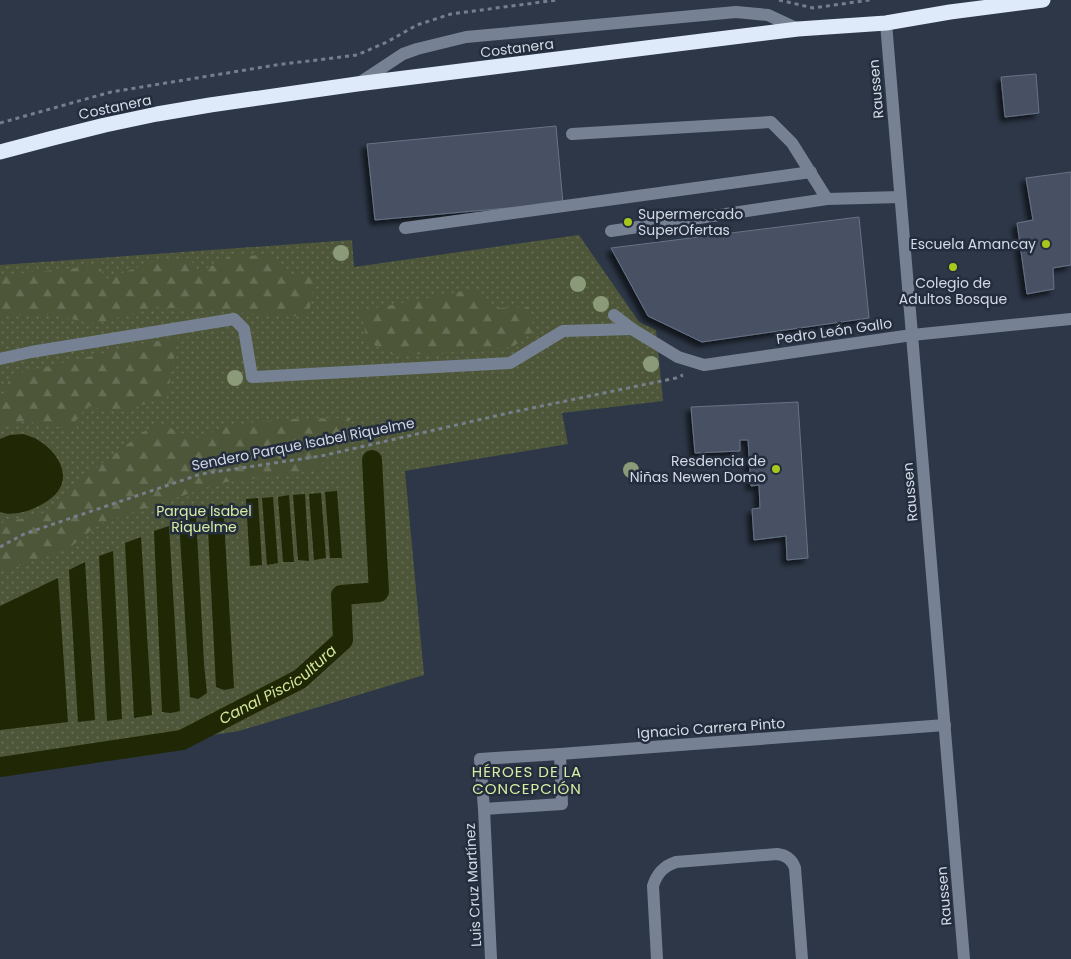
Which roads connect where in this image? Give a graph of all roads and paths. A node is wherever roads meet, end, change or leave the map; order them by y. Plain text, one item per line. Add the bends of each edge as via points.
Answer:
1 (557, 0) edge
2 (779, 0) edge
3 (870, 0) edge
4 (1043, 0) edge
5 (886, 23) junction
6 (798, 29) junction
7 (357, 84) junction
8 (0, 122) edge
9 (572, 134) dead end
10 (0, 152) edge
11 (811, 172) junction
12 (900, 197) junction
13 (827, 198) junction
14 (405, 228) dead end
15 (611, 231) dead end
16 (614, 315) dead end
17 (1071, 319) edge
18 (632, 329) junction
19 (912, 335) junction
20 (0, 359) edge
21 (704, 365) junction
22 (0, 547) edge
23 (945, 724) junction
24 (560, 754) junction
25 (480, 759) joint
26 (484, 809) junction
27 (491, 959) edge
28 (657, 959) edge
29 (802, 959) edge
30 (964, 959) edge

1 - 8 path via 451,14 417,25 357,55 111,92
2 - 3 path via 812,8
4 - 5 highway, Costanera
5 - 6 highway, Costanera
5 - 12 street, Raussen
6 - 7 highway, Costanera
6 - 7 street via 768,15 736,12 466,37 403,54
7 - 10 highway, Costanera via 157,114
9 - 11 street via 771,122 792,143
11 - 13 street
11 - 14 street
12 - 13 street
12 - 19 street, Raussen
13 - 15 street
16 - 18 street, Pedro León Gallo
17 - 19 street, Pedro León Gallo
18 - 20 street via 563,332 510,362 252,377 244,329 234,319
18 - 21 street, Pedro León Gallo via 678,357
19 - 21 street, Pedro León Gallo
19 - 23 street, Raussen
21 - 22 path, Sendero Parque Isabel Riquelme via 676,378 321,456 200,474 24,534
23 - 24 street, Ignacio Carrera Pinto
23 - 30 street, Raussen
24 - 25 street, Ignacio Carrera Pinto
24 - 26 street, Luis Cruz Martínez via 562,804
25 - 26 street, Luis Cruz Martínez
26 - 27 street, Luis Cruz Martínez
28 - 29 street via 653,886 661,870 676,862 778,854 789,858 796,868

